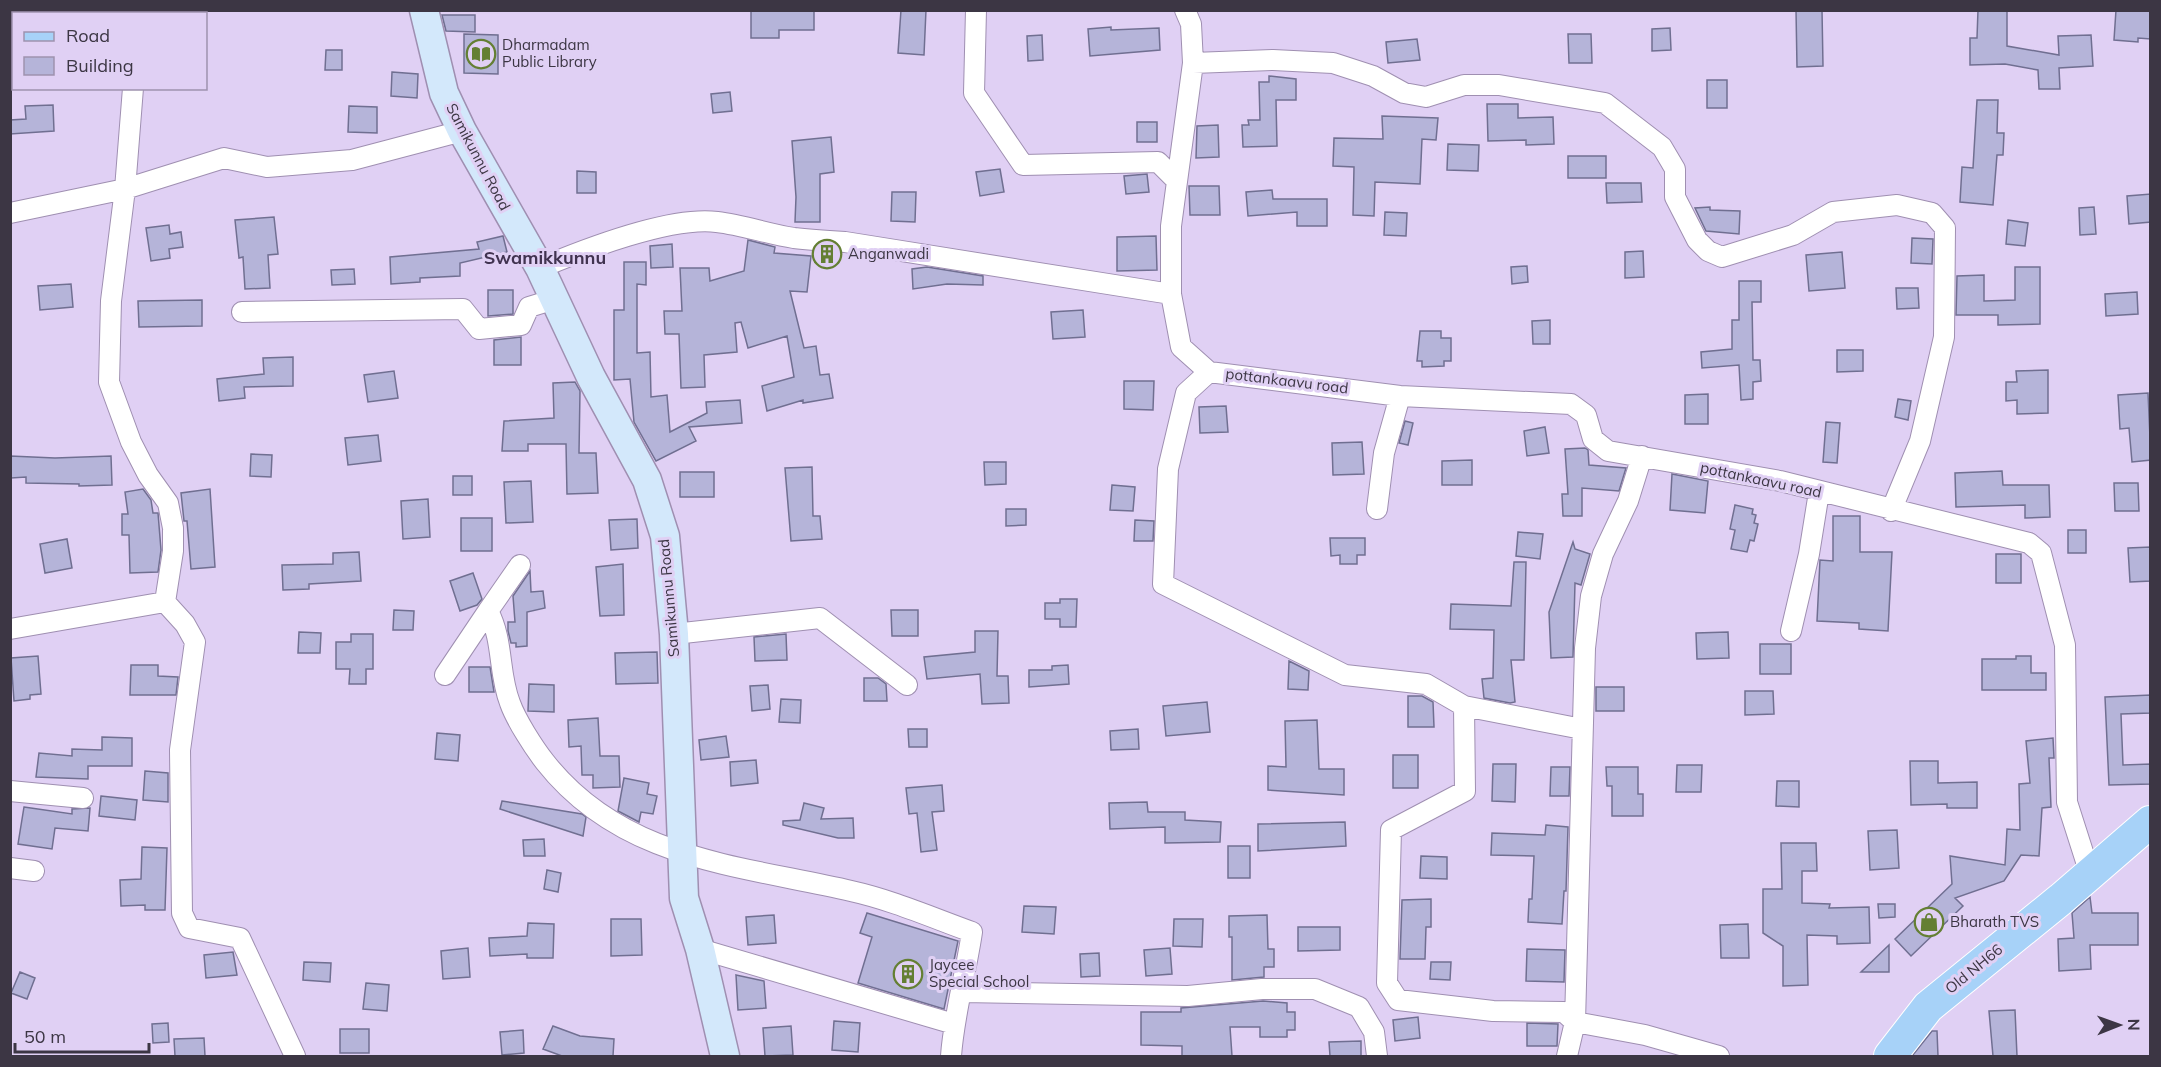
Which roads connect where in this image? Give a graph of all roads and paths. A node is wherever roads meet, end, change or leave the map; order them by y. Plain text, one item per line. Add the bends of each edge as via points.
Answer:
1 (424, 10) edge
2 (976, 10) edge
3 (1185, 10) edge
4 (1193, 63) junction
5 (133, 90) edge
6 (462, 131) junction
7 (1176, 180) junction
8 (126, 189) junction
9 (10, 213) edge
10 (540, 268) junction
11 (1171, 294) junction
12 (555, 299) junction
13 (242, 312) dead end
14 (1209, 372) junction
15 (1400, 396) junction
16 (1642, 456) junction
17 (1819, 492) junction
18 (1377, 509) dead end
19 (1891, 511) junction
20 (520, 565) dead end
21 (165, 602) junction
22 (488, 611) junction
23 (10, 629) edge
24 (1791, 631) dead end
25 (674, 634) junction
26 (445, 675) dead end
27 (907, 685) dead end
28 (1464, 706) junction
29 (1582, 729) junction
30 (10, 791) edge
31 (83, 798) dead end
32 (2151, 822) edge
33 (683, 855) junction
34 (10, 868) edge
35 (34, 871) dead end
36 (2090, 874) junction
37 (700, 949) junction
38 (963, 992) junction
39 (1575, 1022) junction
40 (954, 1024) junction
41 (295, 1056) edge
42 (724, 1056) edge
43 (951, 1056) edge
44 (1377, 1056) edge
45 (1567, 1056) edge
46 (1719, 1056) edge
47 (1890, 1056) edge

1 - 6 main road, Samikunnu Road via 444,93
2 - 7 street via 974,93 1023,165 1158,162
3 - 4 street via 1191,24
4 - 7 street
4 - 19 street via 1333,63 1372,76 1404,93 1426,97 1464,85 1499,85 1605,103 1662,147 1675,169 1675,196 1697,240 1722,257 1793,235 1833,212 1896,205 1932,213 1945,228 1944,337 1920,441
5 - 8 street
6 - 8 street via 352,160 267,167 224,158
6 - 10 main road, Samikunnu Road
7 - 11 street
8 - 9 street
8 - 21 street via 111,301 109,382 131,442 168,503 173,551
10 - 11 street via 634,235 715,221 794,238 845,242
10 - 12 main road, Samikunnu Road
11 - 14 street, pottankaavu road via 1181,347
12 - 13 street via 529,307 521,325 479,329 463,309
12 - 25 main road, Samikunnu Road via 591,377 647,480 665,536
14 - 15 street, pottankaavu road
14 - 28 street via 1186,393 1168,469 1163,584 1345,675 1426,684
15 - 16 street, pottankaavu road via 1571,404 1586,415 1593,439 1608,451
15 - 18 street via 1384,453
16 - 17 street, pottankaavu road via 1780,481
16 - 29 street via 1628,501 1603,554 1591,596
17 - 19 street, pottankaavu road
17 - 24 street
19 - 36 street, pottankaavu road via 2010,537 2030,543 2042,553 2065,645 2067,801
20 - 22 street
21 - 23 street
21 - 41 street via 195,642 180,750 182,913 189,928 240,938
22 - 26 street
22 - 33 street via 497,628 510,703 545,761 586,805 609,821
25 - 27 street via 820,618
25 - 33 main road, Samikunnu Road
28 - 29 street
28 - 39 street via 1465,791 1391,830 1387,983 1398,1000 1492,1011 1564,1012
29 - 39 street
30 - 31 street
32 - 36 main road, Old NH66
33 - 37 main road, Samikunnu Road via 684,898
33 - 38 street via 855,892 972,932
34 - 35 street
36 - 47 main road, Old NH66 via 1928,1007
37 - 40 street
37 - 42 main road, Samikunnu Road
38 - 40 street
38 - 44 street via 1188,996 1315,989 1359,1006 1374,1032
39 - 45 street
39 - 46 street via 1645,1035
40 - 43 street

